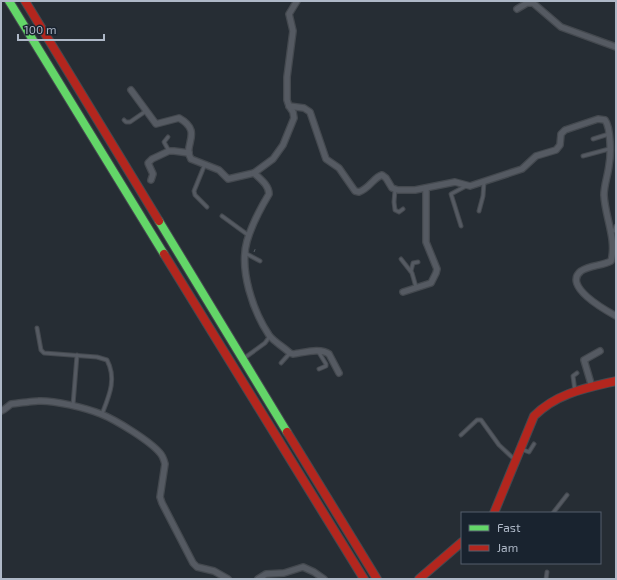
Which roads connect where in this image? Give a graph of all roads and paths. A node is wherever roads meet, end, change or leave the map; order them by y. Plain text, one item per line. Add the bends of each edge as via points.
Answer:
1 (9, 1) edge
2 (25, 1) edge
3 (297, 1) edge
4 (517, 9) dead end
5 (616, 47) edge
6 (131, 90) dead end
7 (289, 106) junction
8 (146, 111) junction
9 (124, 120) dead end
10 (609, 134) junction
11 (168, 137) dead end
12 (593, 139) dead end
13 (609, 149) junction
14 (169, 151) junction
15 (189, 153) junction
16 (583, 156) dead end
17 (205, 164) junction
18 (254, 173) junction
19 (151, 180) dead end
20 (484, 181) junction
21 (467, 185) junction
22 (426, 188) junction
23 (395, 190) junction
24 (207, 207) dead end
25 (403, 209) dead end
26 (479, 211) dead end
27 (222, 216) dead end
28 (461, 226) dead end
29 (615, 229) edge
30 (249, 235) junction
31 (256, 247) dead end
32 (245, 253) junction
33 (252, 257) junction
34 (401, 259) dead end
35 (260, 261) dead end
36 (418, 262) dead end
37 (411, 271) junction
38 (416, 287) junction
39 (403, 292) dead end
40 (616, 316) edge
41 (37, 328) dead end
42 (270, 336) junction
43 (318, 351) junction
44 (600, 351) dead end
45 (290, 353) junction
46 (77, 355) junction
47 (243, 359) junction
48 (281, 363) dead end
49 (319, 369) dead end
50 (340, 373) dead end
51 (577, 373) dead end
52 (616, 381) edge
53 (592, 387) junction
54 (575, 391) junction
55 (73, 406) junction
56 (1, 411) edge
57 (102, 414) junction
58 (461, 435) dead end
59 (534, 444) dead end
60 (521, 449) junction
61 (516, 461) junction
62 (567, 495) dead end
63 (495, 512) edge
64 (554, 512) edge
65 (461, 543) edge
66 (547, 572) dead end
67 (228, 579) edge
68 (258, 579) edge
69 (324, 579) edge
70 (364, 579) edge
71 (377, 579) edge
72 (419, 579) edge
73 (546, 579) edge

1 - 70 street
2 - 47 street
3 - 7 street via 289,14 293,31 286,82
4 - 5 street via 527,3 533,4 561,27
6 - 8 street
7 - 18 street via 294,118 283,145 273,159
7 - 23 street via 304,108 310,112 326,159 339,168 355,191 367,188 382,175
8 - 9 lane via 130,122
8 - 15 street via 156,124 181,119 192,133
10 - 12 lane
10 - 13 street
10 - 20 street via 608,123 602,118 565,130 561,134 560,145 556,150 536,156 522,169
11 - 14 lane via 164,142
13 - 16 lane
13 - 29 street via 610,164 604,196
14 - 15 street
14 - 19 street via 149,161 153,174
15 - 17 street via 191,158
17 - 18 street via 221,171 228,179
17 - 24 lane via 194,192
18 - 30 street via 268,187 269,194
20 - 21 street
20 - 26 lane
21 - 22 street via 455,182
21 - 28 lane via 451,194
22 - 23 street
22 - 38 street via 426,242 437,270 431,283
23 - 25 lane via 395,210 399,212
27 - 30 lane
29 - 40 street via 611,261 586,268 577,276 576,282 584,294
30 - 32 street
31 - 33 path
32 - 33 lane
32 - 42 street via 245,274 250,294
33 - 35 lane
34 - 37 lane
36 - 37 lane via 413,262
37 - 38 lane
38 - 39 street
41 - 46 lane via 41,350 44,353
42 - 45 street
42 - 47 lane via 266,343
43 - 45 street
43 - 49 lane via 326,364
43 - 50 street via 329,354
44 - 53 street via 584,360
45 - 48 lane
46 - 55 lane
46 - 57 lane via 107,360 110,366 112,389
47 - 71 street
51 - 54 lane via 573,376
52 - 53 street
53 - 54 street
54 - 60 street via 552,401 538,411
55 - 56 street via 36,401 14,403
55 - 57 street
57 - 67 street via 136,434 159,452 165,464 162,503 194,563
58 - 61 lane via 477,420 481,420 499,445
59 - 60 lane via 529,452
60 - 61 street
61 - 63 street
62 - 64 lane
65 - 72 street
66 - 73 lane
68 - 69 street via 266,574 284,573 303,567

